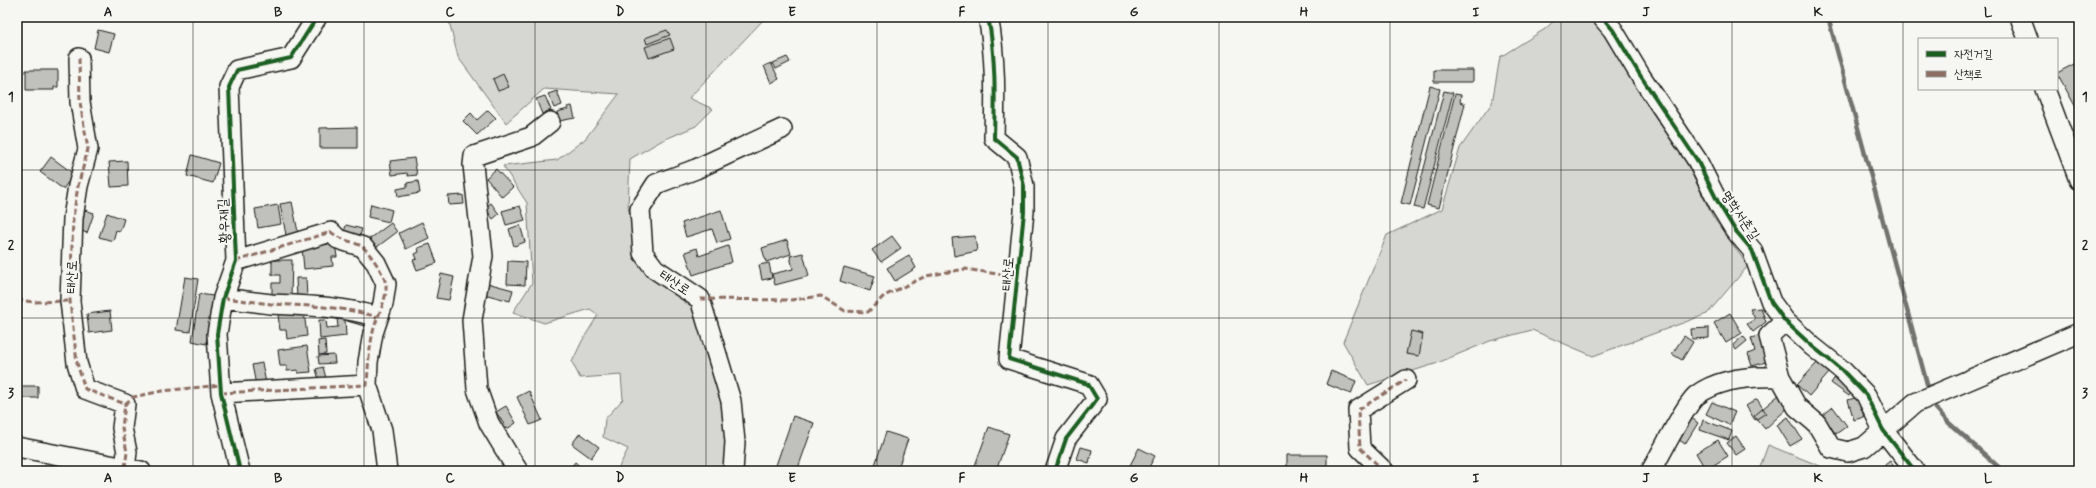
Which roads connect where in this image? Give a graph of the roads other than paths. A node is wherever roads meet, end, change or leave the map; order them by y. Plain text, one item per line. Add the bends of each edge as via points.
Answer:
1 (317, 17) edge
2 (988, 17) edge
3 (1602, 17) edge
4 (2020, 17) edge
5 (2028, 38) edge
6 (79, 58) dead end
7 (2045, 90) edge
8 (550, 122) dead end
9 (782, 129) dead end
10 (2079, 180) edge
11 (236, 261) junction
12 (223, 298) junction
13 (377, 317) junction
14 (1785, 320) junction
15 (2079, 332) edge
16 (1780, 377) junction
17 (1406, 380) dead end
18 (367, 385) junction
19 (221, 393) junction
20 (1883, 430) junction
21 (17, 447) edge
22 (133, 469) edge
23 (240, 471) edge
24 (387, 471) edge
25 (518, 471) edge
26 (733, 471) edge
27 (1055, 471) edge
28 (1384, 471) edge
29 (1651, 471) edge
30 (1915, 471) edge

1 - 11 street, 황우재길 via 291,58 238,70 229,87
2 - 27 street, 태산로 via 995,93 994,138 1017,157 1024,186 1024,212 1009,359 1088,384 1097,399 1066,439
3 - 14 street, 명학서촌길 via 1697,160 1735,230 1752,250 1771,302
4 - 5 street
6 - 22 street, 태산로 via 80,102 88,149 73,218 70,301 77,363 85,389 125,404 122,428
7 - 10 street
8 - 25 street via 530,137 474,156 473,165 483,256 472,320 477,389 489,423
9 - 26 street, 태산로 via 696,169 656,184 640,210 643,253 655,269 700,299 731,401 736,442
11 - 12 street, 황우재길
11 - 13 street, 황우재길 via 331,232 338,239 363,246 376,263 386,284 383,304
12 - 13 street via 333,307 356,310
12 - 19 street, 황우재길 via 217,334
13 - 18 street, 황우재길 via 368,362
14 - 16 street via 1770,336
14 - 20 street, 명학서촌길 via 1842,370 1866,395
15 - 20 street via 1915,403
16 - 20 street via 1797,407 1817,424 1831,448 1848,452 1864,447
16 - 29 street via 1751,376 1720,384 1697,395
17 - 28 street via 1358,410 1360,448
18 - 19 street
18 - 24 street, 황우재길 via 382,430
19 - 23 street, 황우재길
20 - 30 street, 명학서촌길
21 - 22 street, 태산로

